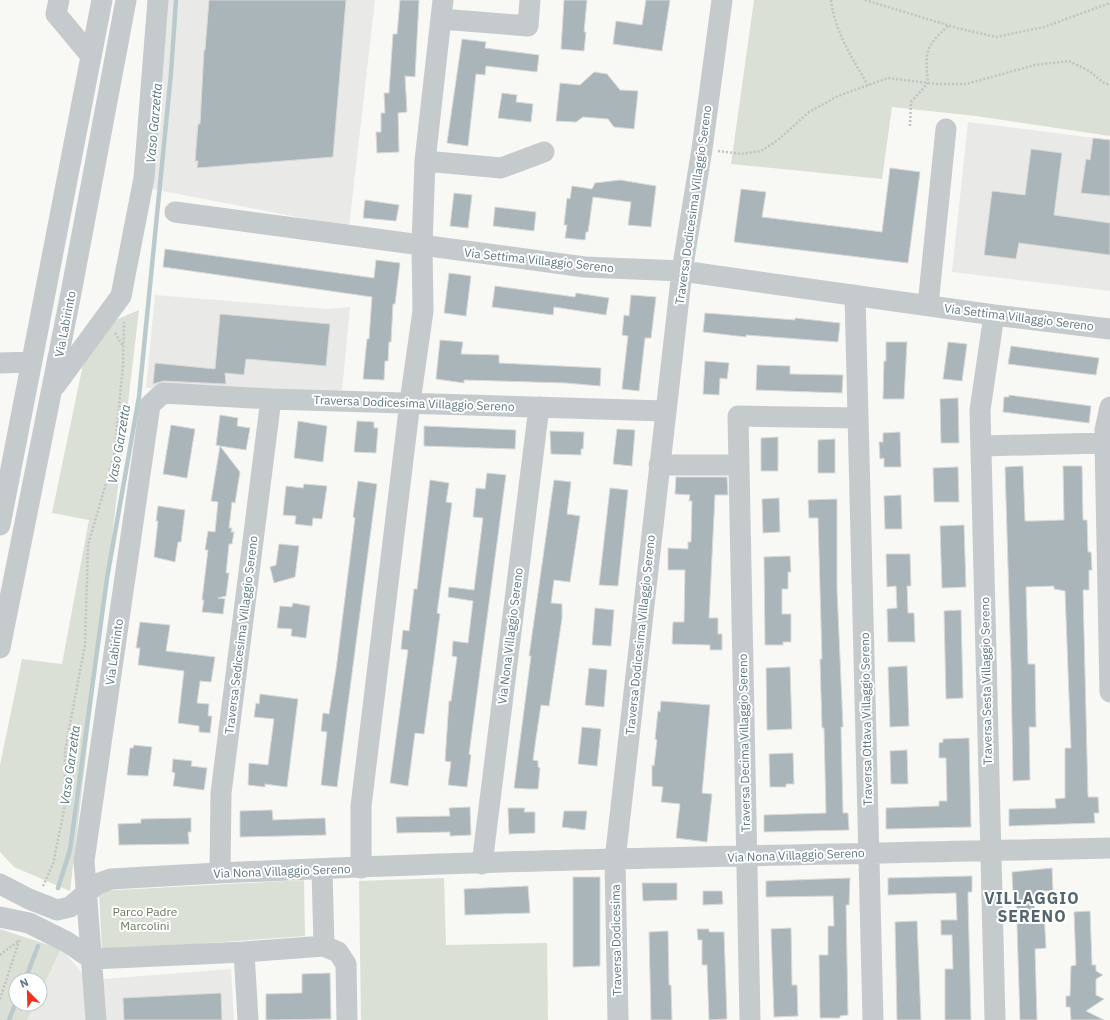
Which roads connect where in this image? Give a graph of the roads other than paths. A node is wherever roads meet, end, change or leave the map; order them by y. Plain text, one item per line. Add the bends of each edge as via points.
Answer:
1 (59, 0) edge
2 (102, 0) edge
3 (126, 0) edge
4 (158, 0) edge
5 (530, 0) edge
6 (722, 0) edge
7 (442, 10) edge
8 (91, 56) junction
9 (946, 129) dead end
10 (544, 152) dead end
11 (425, 161) junction
12 (175, 212) dead end
13 (422, 246) junction
14 (682, 271) junction
15 (855, 295) junction
16 (928, 305) junction
17 (994, 315) junction
18 (1110, 329) edge
19 (32, 362) junction
20 (0, 363) edge
21 (52, 391) junction
22 (163, 394) joint
23 (271, 399) junction
24 (410, 402) junction
25 (539, 407) junction
26 (1110, 407) edge
27 (665, 411) junction
28 (858, 418) junction
29 (1105, 443) junction
30 (981, 446) junction
31 (659, 465) junction
32 (738, 465) junction
33 (4, 485) edge
34 (0, 525) edge
35 (0, 648) edge
36 (1110, 692) edge
37 (1110, 848) edge
38 (990, 851) junction
39 (869, 853) junction
40 (746, 856) junction
41 (615, 860) junction
42 (482, 864) junction
43 (361, 868) junction
44 (322, 870) junction
45 (220, 873) junction
46 (1, 882) edge
47 (86, 893) junction
48 (2, 918) edge
49 (324, 946) junction
50 (244, 952) junction
51 (92, 959) junction
52 (96, 1020) edge
53 (248, 1020) edge
54 (347, 1020) edge
55 (618, 1020) edge
56 (750, 1020) edge
57 (873, 1020) edge
58 (995, 1020) edge

1 - 8 street via 56,14
2 - 8 street, Via Labirinto
3 - 21 street, Via Labirinto
4 - 21 street via 144,178 121,296
5 - 7 street via 528,26
6 - 14 street, Traversa Dodicesima Villaggio Sereno
7 - 11 street
8 - 19 street, Via Labirinto
9 - 16 street, Via Settima Villaggio Sereno
10 - 11 street via 501,168
11 - 13 street
12 - 13 street, Via Settima Villaggio Sereno
13 - 14 street, Via Settima Villaggio Sereno via 585,267
13 - 24 street via 423,311
14 - 15 street, Via Settima Villaggio Sereno
14 - 27 street, Traversa Dodicesima Villaggio Sereno
15 - 16 street, Via Settima Villaggio Sereno
15 - 28 street, Traversa Ottava Villaggio Sereno
16 - 17 street, Via Settima Villaggio Sereno
17 - 18 street, Via Settima Villaggio Sereno
17 - 30 street, Traversa Sesta Villaggio Sereno via 980,410
19 - 20 street
19 - 33 street, Via Labirinto
21 - 35 street, Via Labirinto
22 - 23 street, Traversa Dodicesima Villaggio Sereno
22 - 47 street, Via Labirinto via 150,405 84,862
23 - 24 street, Traversa Dodicesima Villaggio Sereno
23 - 45 street, Traversa Sedicesima Villaggio Sereno via 221,793
24 - 25 street, Traversa Dodicesima Villaggio Sereno
24 - 43 street via 361,806
25 - 27 street, Traversa Dodicesima Villaggio Sereno
25 - 42 street, Via Nona Villaggio Sereno
26 - 29 street
27 - 31 street, Traversa Dodicesima Villaggio Sereno
28 - 32 street, Traversa Decima Villaggio Sereno via 738,416
28 - 39 street, Traversa Ottava Villaggio Sereno
29 - 30 street
29 - 36 street
30 - 38 street, Traversa Sesta Villaggio Sereno
31 - 32 street
31 - 41 street, Traversa Dodicesima Villaggio Sereno
32 - 40 street, Traversa Decima Villaggio Sereno
33 - 34 street, Via Labirinto
37 - 38 street, Via Nona Villaggio Sereno
38 - 39 street, Via Nona Villaggio Sereno
38 - 58 street, Traversa Sesta Villaggio Sereno
39 - 40 street, Via Nona Villaggio Sereno
39 - 57 street, Traversa Ottava Villaggio Sereno
40 - 41 street, Via Nona Villaggio Sereno
40 - 56 street, Traversa Decima Villaggio Sereno
41 - 42 street, Via Nona Villaggio Sereno
41 - 55 street, Traversa Dodicesima
42 - 43 street, Via Nona Villaggio Sereno
43 - 44 street, Via Nona Villaggio Sereno
44 - 45 street, Via Nona Villaggio Sereno
44 - 49 street
45 - 47 street, Via Nona Villaggio Sereno via 111,879 96,884
46 - 47 street, Via Nona Villaggio Sereno via 57,910 70,907
47 - 51 street
48 - 51 street via 29,923
49 - 50 street
49 - 54 street via 338,952 346,964
50 - 51 street
50 - 53 street
51 - 52 street

